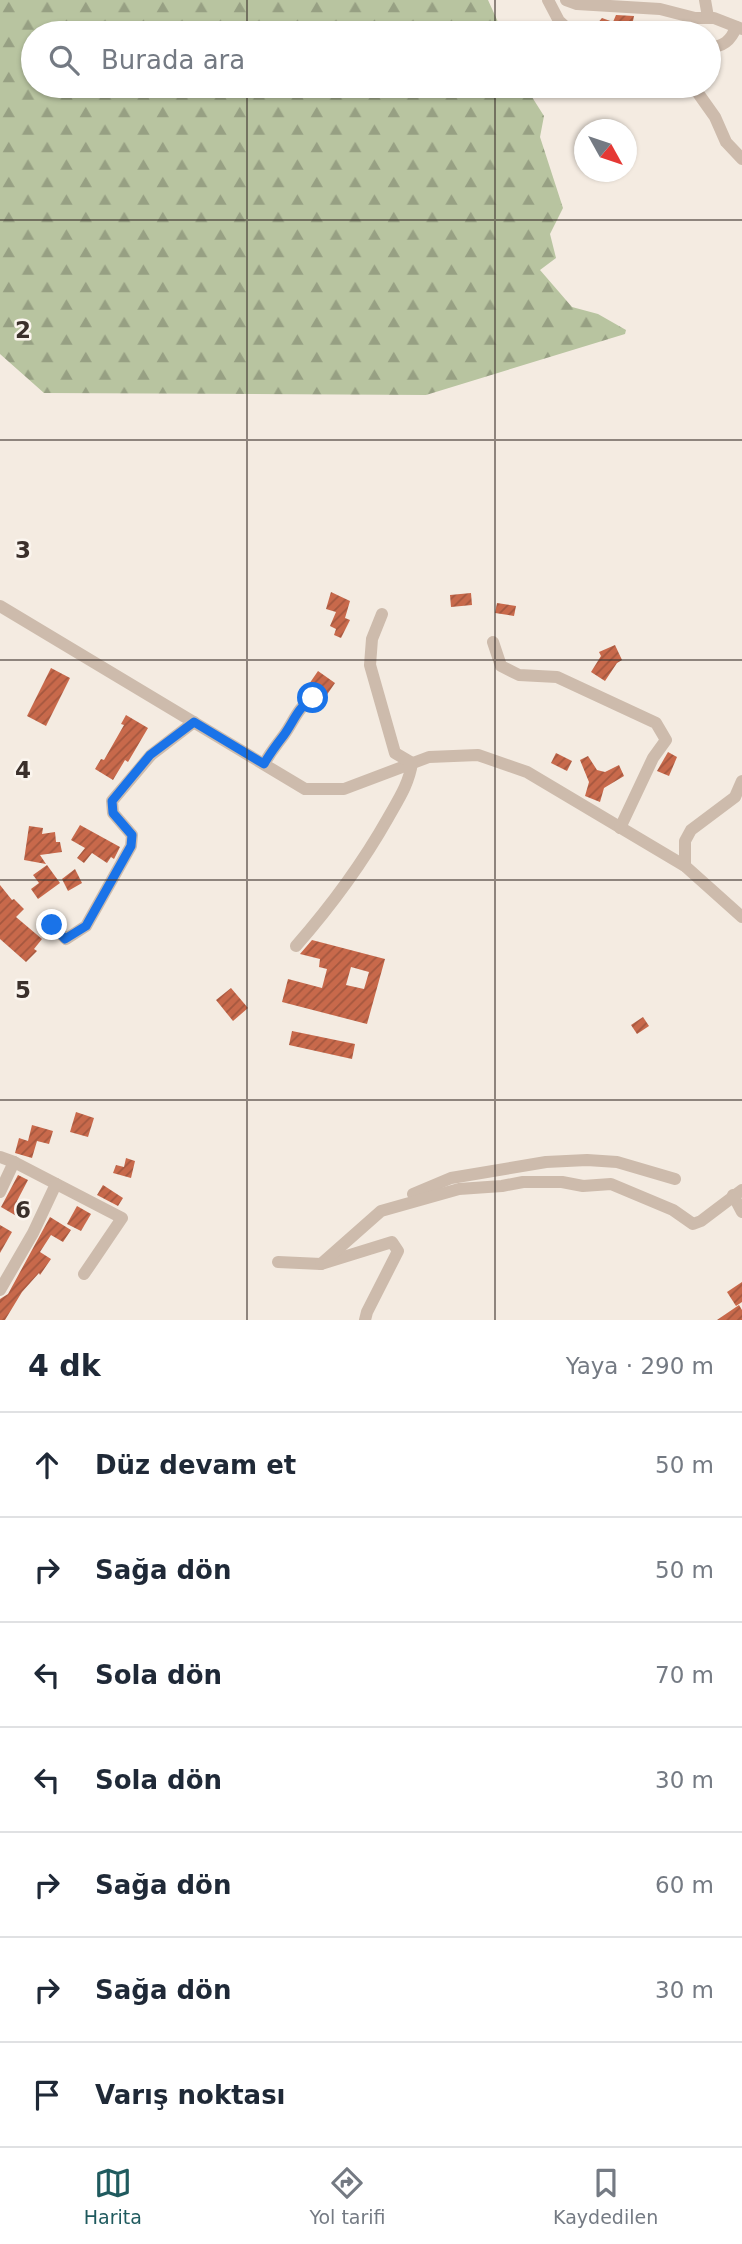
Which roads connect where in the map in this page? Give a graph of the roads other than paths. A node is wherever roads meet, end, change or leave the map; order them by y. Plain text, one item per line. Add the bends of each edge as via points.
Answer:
1 (548, 0) edge
2 (566, 0) edge
3 (705, 0) edge
4 (708, 17) junction
5 (559, 21) edge
6 (719, 21) edge
7 (721, 22) edge
8 (739, 28) edge
9 (721, 44) edge
10 (702, 98) edge
11 (742, 159) edge
12 (0, 606) edge
13 (382, 614) dead end
14 (494, 642) dead end
15 (313, 698) dead end
16 (194, 722) junction
17 (412, 763) junction
18 (264, 764) junction
19 (742, 781) edge
20 (620, 828) junction
21 (684, 866) junction
22 (742, 917) edge
23 (52, 925) dead end
24 (296, 946) dead end
25 (0, 1157) edge
26 (14, 1162) junction
27 (675, 1180) dead end
28 (55, 1184) junction
29 (0, 1192) edge
30 (738, 1193) edge
31 (382, 1211) junction
32 (742, 1212) edge
33 (278, 1262) dead end
34 (321, 1264) junction
35 (84, 1274) dead end
36 (0, 1290) edge
37 (365, 1320) edge

1 - 5 street
2 - 4 street
3 - 4 street
4 - 6 street
7 - 8 street
8 - 9 street
10 - 11 street via 726,142
12 - 16 street
13 - 17 street via 372,639 370,665 395,753
14 - 20 street via 501,666 519,675 557,677 656,723 666,740
15 - 18 street via 304,703
16 - 18 street
16 - 23 street via 150,755 112,801 113,813 132,835 131,846 86,926 65,939
17 - 18 street via 344,789 305,789
17 - 20 street via 429,757 478,755 527,772
17 - 24 street via 410,779 364,859
19 - 21 street via 735,797 691,830 685,841
20 - 21 street
21 - 22 street
25 - 26 street
26 - 28 street
26 - 29 street
27 - 31 street via 617,1162 546,1162 451,1178
28 - 35 street via 122,1218
28 - 36 street
30 - 31 street via 693,1224 673,1210 603,1183 523,1182 459,1189
30 - 32 street
31 - 34 street
33 - 34 street
34 - 37 street via 384,1242 397,1247

